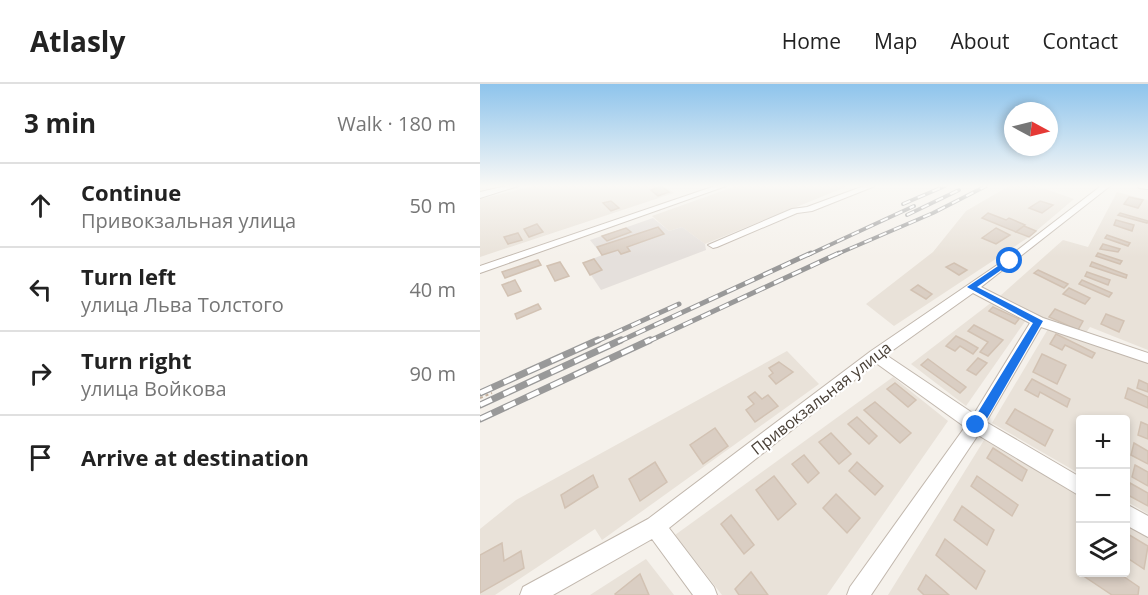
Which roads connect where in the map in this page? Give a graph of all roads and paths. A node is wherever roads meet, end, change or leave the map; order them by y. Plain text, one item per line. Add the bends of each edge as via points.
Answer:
1 (653, 210) edge
2 (797, 210) edge
3 (1075, 210) edge
4 (713, 245) dead end
5 (480, 270) edge
6 (971, 287) junction
7 (1038, 321) junction
8 (876, 354) junction
9 (1148, 358) edge
10 (492, 393) dead end
11 (480, 398) edge
12 (976, 425) junction
13 (1076, 485) edge
14 (1130, 517) edge
15 (655, 526) junction
16 (1148, 527) edge
17 (531, 595) edge
18 (706, 595) edge
19 (858, 595) edge

1 - 5 street
2 - 4 street
3 - 6 street, Привокзальная улица
6 - 7 street
6 - 8 street, Привокзальная улица
7 - 9 street
7 - 12 street
8 - 12 street
8 - 15 street, Привокзальная улица
10 - 11 path
12 - 13 street
12 - 19 street
14 - 16 street
15 - 17 street, Привокзальная улица
15 - 18 street

